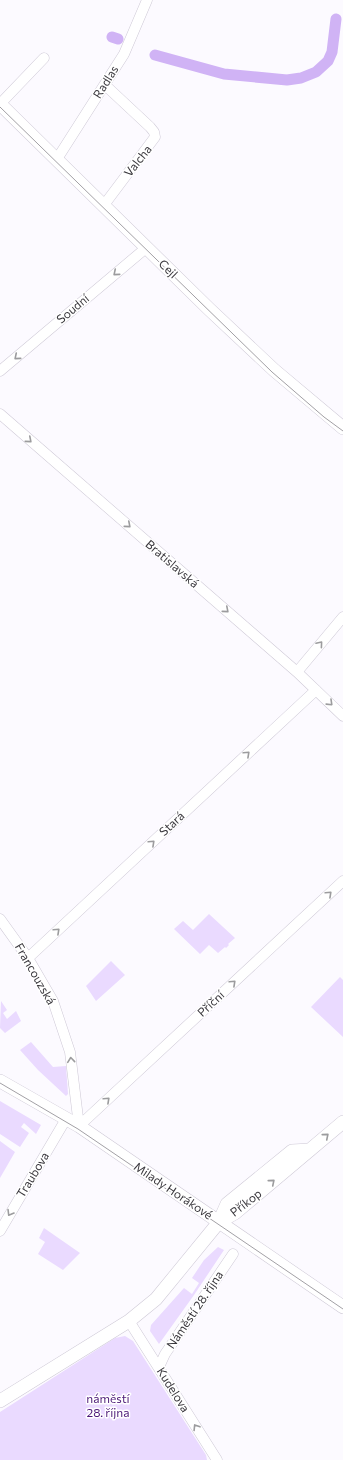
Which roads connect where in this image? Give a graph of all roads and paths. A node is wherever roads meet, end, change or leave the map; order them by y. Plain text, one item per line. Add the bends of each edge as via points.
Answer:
1 (147, 0) edge
2 (44, 58) dead end
3 (105, 85) junction
4 (0, 104) edge
5 (57, 159) junction
6 (104, 205) junction
7 (146, 248) junction
8 (0, 371) edge
9 (0, 414) edge
10 (343, 428) edge
11 (343, 617) edge
12 (296, 672) junction
13 (316, 690) junction
14 (343, 716) edge
15 (343, 881) edge
16 (0, 919) edge
17 (28, 958) junction
18 (0, 1081) edge
19 (66, 1119) junction
20 (343, 1122) edge
21 (79, 1126) junction
22 (218, 1222) junction
23 (0, 1230) edge
24 (233, 1254) dead end
25 (343, 1307) edge
26 (129, 1321) junction
27 (158, 1367) junction
28 (0, 1401) edge
29 (217, 1460) edge

1 - 3 street, Radlas via 124,54
2 - 4 street
3 - 5 street, Radlas
3 - 6 street, Valcha via 154,132 155,137
4 - 5 street, Cejl
5 - 6 street, Cejl
6 - 7 street, Cejl
7 -> 8 street, Soudní
7 - 10 street, Cejl via 274,370
9 -> 12 street, Bratislavská
12 -> 11 street
12 - 13 street, Bratislavská
13 -> 14 street, Bratislavská
17 -> 13 street, Stará
21 -> 15 street, Příční
16 - 17 street, Francouzská
21 -> 17 street, Francouzská via 70,1052 53,1001
18 - 19 street, Milady Horákové
19 - 21 street, Milady Horákové
19 -> 23 street, Traubova
22 -> 20 street, Příkop via 235,1213
21 - 22 street, Milady Horákové
22 - 25 street, Milady Horákové
22 - 26 street via 156,1299
24 - 27 street, Náměstí 28. října
26 - 27 street, Kudelova
26 - 28 street
29 -> 27 street, Kudelova

